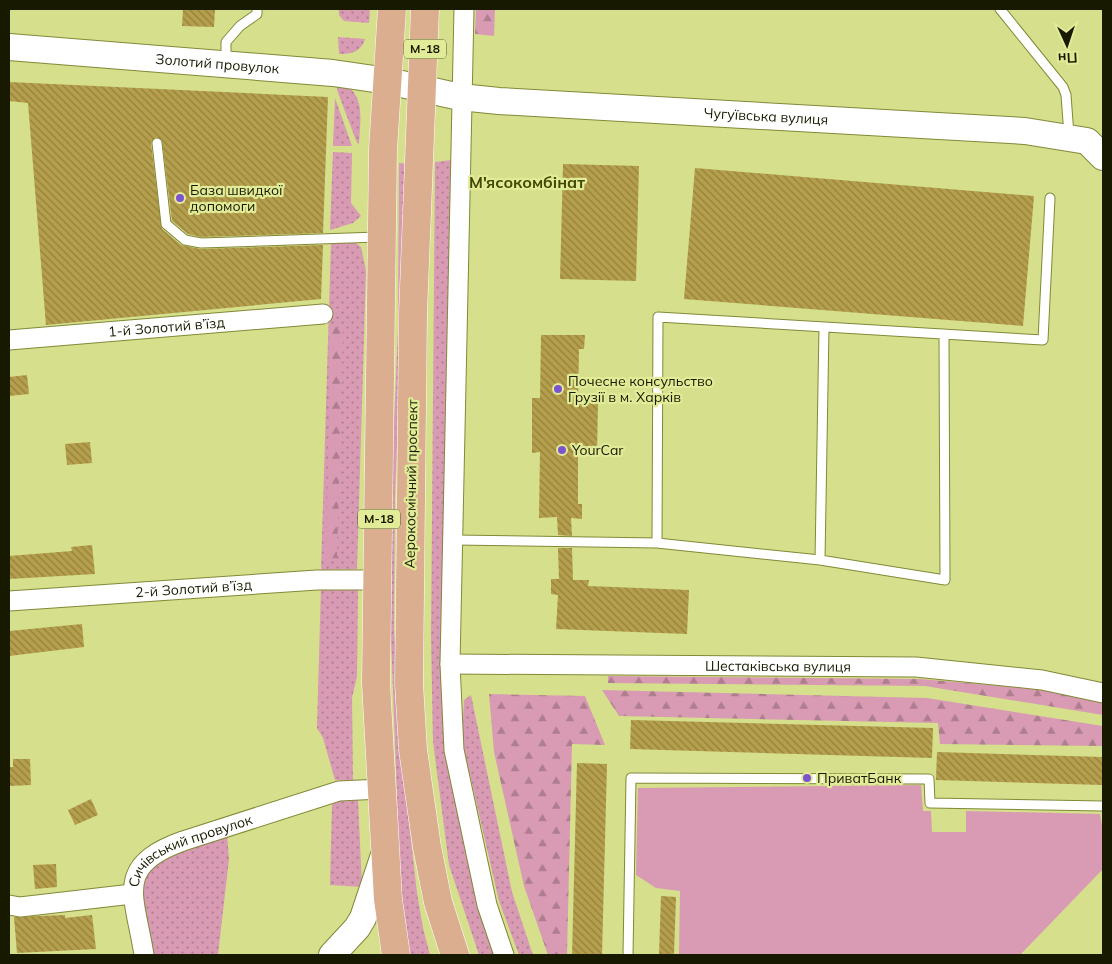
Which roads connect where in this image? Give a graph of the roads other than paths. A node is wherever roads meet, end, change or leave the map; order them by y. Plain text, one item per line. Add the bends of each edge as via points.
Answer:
1 (257, 9) edge
2 (392, 9) edge
3 (426, 9) edge
4 (464, 9) edge
5 (1000, 9) edge
6 (9, 47) edge
7 (226, 65) junction
8 (388, 81) junction
9 (423, 90) junction
10 (460, 97) junction
11 (1069, 138) junction
12 (157, 142) dead end
13 (1103, 157) edge
14 (1050, 198) dead end
15 (381, 236) junction
16 (323, 314) dead end
17 (824, 327) junction
18 (944, 334) junction
19 (9, 340) edge
20 (452, 540) junction
21 (656, 543) junction
22 (820, 560) junction
23 (378, 580) junction
24 (9, 601) edge
25 (450, 664) junction
26 (1103, 693) edge
27 (381, 789) junction
28 (1103, 806) edge
29 (386, 849) junction
30 (132, 894) junction
31 (9, 905) edge
32 (144, 955) edge
33 (332, 955) edge
34 (396, 955) edge
35 (456, 955) edge
36 (504, 955) edge
37 (628, 955) edge

1 - 7 lane via 257,14 226,42
2 - 8 main road, М-18
3 - 9 main road, Аерокосмічний проспект / М-18
4 - 10 street
5 - 11 lane via 1063,87
6 - 7 street, Золотий провулок
7 - 8 street, Золотий провулок via 333,73
8 - 9 street, Золотий провулок
8 - 15 main road, М-18
9 - 10 street, Чугуївська вулиця
9 - 35 main road, Аерокосмічний проспект / М-18 via 413,314 409,684 413,750 428,847 438,902
10 - 11 street, Чугуївська вулиця via 1025,131
10 - 20 street via 462,150
11 - 13 street, Чугуївська вулиця via 1087,141
12 - 15 lane via 166,224 185,240 201,243
14 - 18 lane via 1043,340
15 - 23 main road, М-18
16 - 19 street, 1-й Золотий в’їзд
17 - 18 lane
17 - 21 lane via 658,317
17 - 22 lane
18 - 22 lane via 944,580
20 - 21 lane
20 - 25 street
21 - 22 lane
23 - 24 street, 2-й Золотий в’їзд via 317,580
23 - 27 main road, М-18 via 376,683
25 - 26 street, Шестаківська вулиця via 916,667 1042,680
25 - 36 street via 454,750 487,906
27 - 29 main road, М-18
27 - 30 street, Сичівський провулок via 338,791 166,847 138,868
28 - 37 lane via 930,803 929,779 631,778
29 - 33 street via 363,918
29 - 34 main road, М-18 via 388,899
30 - 31 street, Сичівський провулок via 20,907
30 - 32 street

